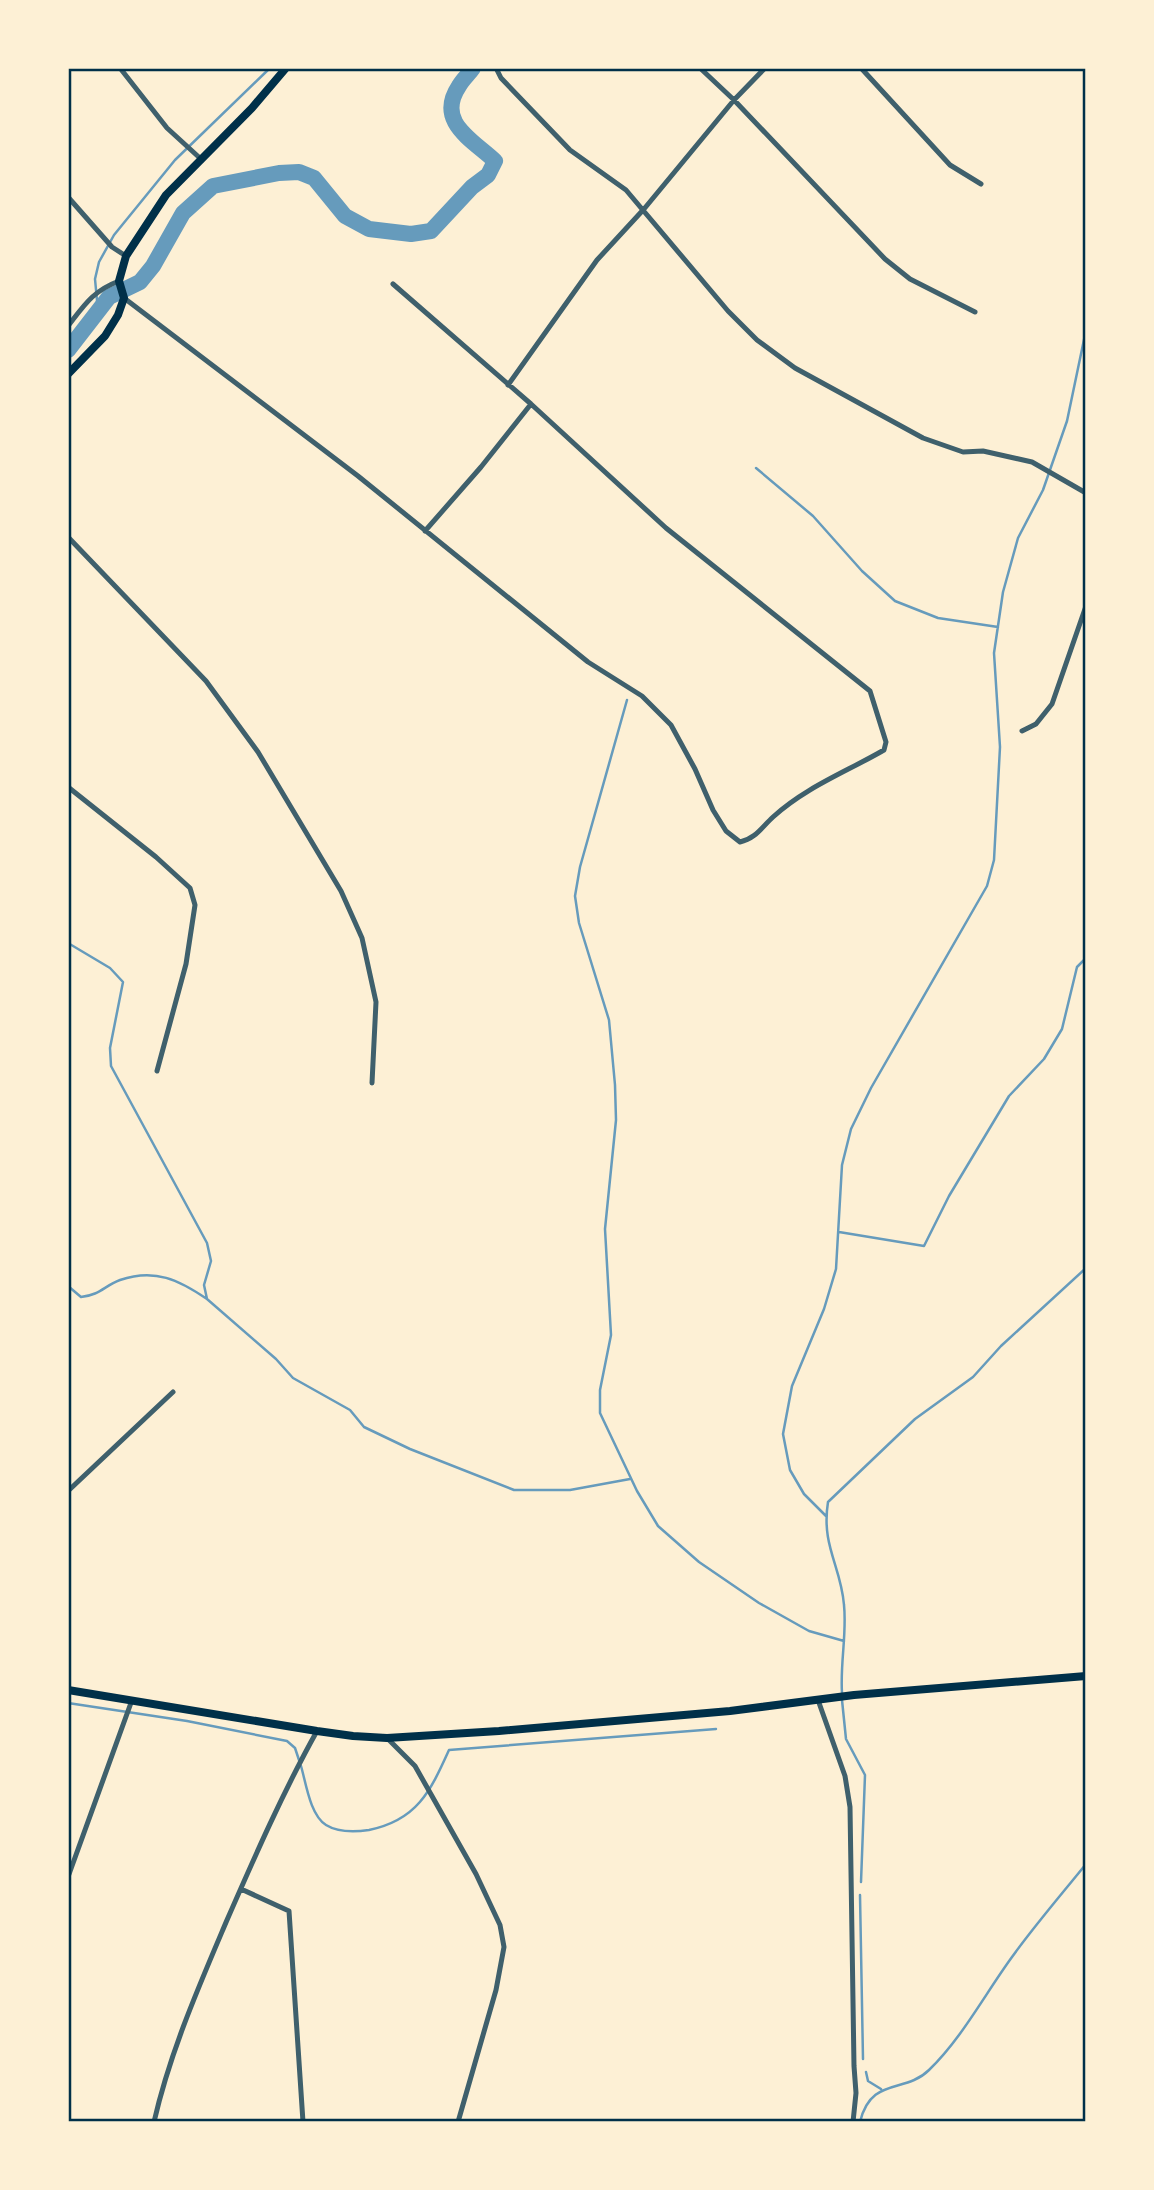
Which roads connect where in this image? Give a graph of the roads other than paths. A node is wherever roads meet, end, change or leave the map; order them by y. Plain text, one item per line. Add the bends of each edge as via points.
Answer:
1 (120, 68) edge
2 (286, 68) edge
3 (496, 68) edge
4 (700, 68) edge
5 (765, 68) edge
6 (861, 68) edge
7 (734, 100) junction
8 (202, 160) junction
9 (981, 184) dead end
10 (68, 197) edge
11 (643, 209) junction
12 (126, 256) junction
13 (119, 281) junction
14 (393, 284) dead end
15 (124, 298) junction
16 (975, 312) dead end
17 (68, 326) edge
18 (68, 374) edge
19 (508, 385) junction
20 (531, 404) junction
21 (1086, 493) edge
22 (425, 531) junction
23 (68, 537) edge
24 (1086, 606) edge
25 (1022, 731) dead end
26 (68, 787) edge
27 (157, 1071) dead end
28 (372, 1083) dead end
29 (173, 1392) dead end
30 (68, 1491) edge
31 (1086, 1676) edge
32 (68, 1690) edge
33 (132, 1700) junction
34 (818, 1700) junction
35 (317, 1731) junction
36 (387, 1738) junction
37 (68, 1877) edge
38 (241, 1889) junction
39 (154, 2122) edge
40 (303, 2122) edge
41 (458, 2122) edge
42 (853, 2122) edge

1 - 8 street via 167,128
2 - 8 main road
3 - 11 street via 570,150 626,190
4 - 7 street
5 - 7 street
6 - 9 street via 950,164
7 - 11 street
7 - 16 street via 885,259 909,279
8 - 12 main road via 166,195
10 - 12 street via 112,247
11 - 19 street via 597,261
11 - 21 street via 728,311 795,368 923,438 963,452 983,451 1031,462
12 - 13 main road
13 - 15 main road
13 - 17 street via 101,287
14 - 19 street
15 - 18 main road via 105,336
15 - 22 street
19 - 20 street
20 - 22 street
20 - 22 street via 666,528 870,691 886,742 884,750 807,790 750,840 740,842 726,831 713,810 671,725 642,696 588,662
23 - 28 street via 206,681 258,752 341,891 362,938 376,1002
24 - 25 street via 1052,704 1036,724
26 - 27 street via 190,888 195,905 186,964
29 - 30 street
31 - 34 main road
32 - 33 main road
33 - 35 main road
33 - 37 street
34 - 36 main road
34 - 42 street via 845,1776 850,1807
35 - 36 main road
35 - 38 street via 289,1780
36 - 41 street via 415,1766 500,1924 503,1947 496,1990
38 - 39 street via 175,2049
38 - 40 street via 289,1910

